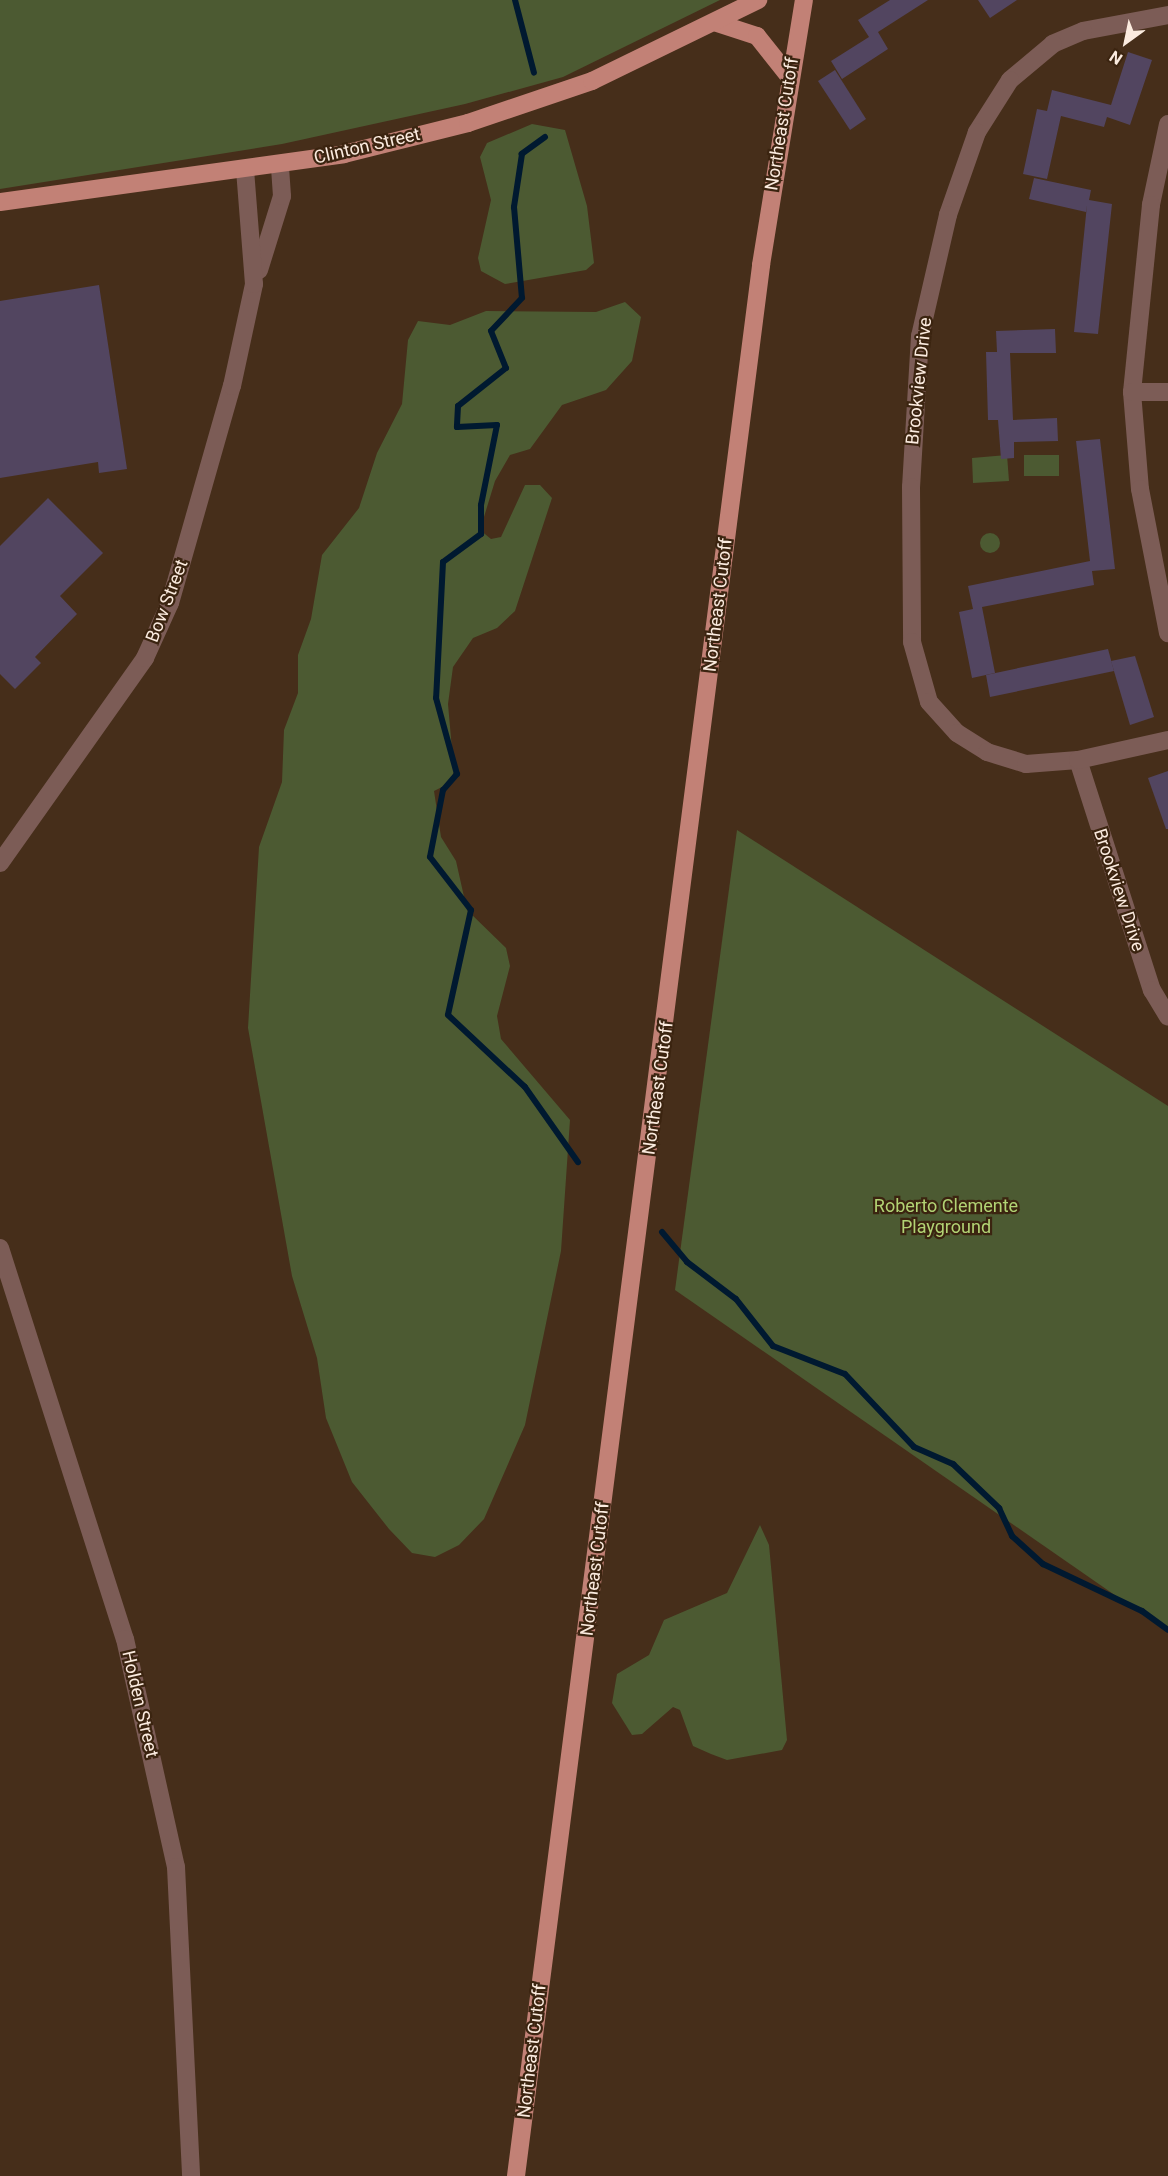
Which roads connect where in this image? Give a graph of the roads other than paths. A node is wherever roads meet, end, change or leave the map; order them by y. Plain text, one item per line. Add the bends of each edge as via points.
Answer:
1 (758, 0) edge
2 (804, 0) edge
3 (1168, 15) edge
4 (717, 23) junction
5 (788, 75) junction
6 (1168, 124) edge
7 (280, 164) junction
8 (245, 170) junction
9 (0, 202) edge
10 (250, 300) junction
11 (1132, 392) junction
12 (1168, 392) edge
13 (1168, 633) edge
14 (1168, 740) edge
15 (1078, 760) junction
16 (0, 862) edge
17 (1168, 1017) edge
18 (0, 1248) edge
19 (191, 2176) edge
20 (516, 2176) edge

1 - 4 main road, Clinton Street
2 - 5 main road, Northeast Cutoff
3 - 15 street, Brookview Drive via 1083,31 1053,44 1010,80 961,168 920,336 911,487 912,642 923,687 939,715 987,752 1026,764
4 - 5 main road via 758,36
4 - 7 main road, Clinton Street via 534,104 344,154
5 - 20 main road, Northeast Cutoff
6 - 11 street via 1151,205
7 - 8 main road, Clinton Street
7 - 10 street, Bow Street via 282,195
8 - 9 main road, Clinton Street
8 - 10 street, Bow Street via 254,254
10 - 16 street, Bow Street via 232,386 163,620 145,658
11 - 12 street
11 - 13 street via 1140,489
14 - 15 street, Brookview Drive
15 - 17 street, Brookview Drive via 1152,990
18 - 19 street, Holden Street via 124,1639 176,1867

